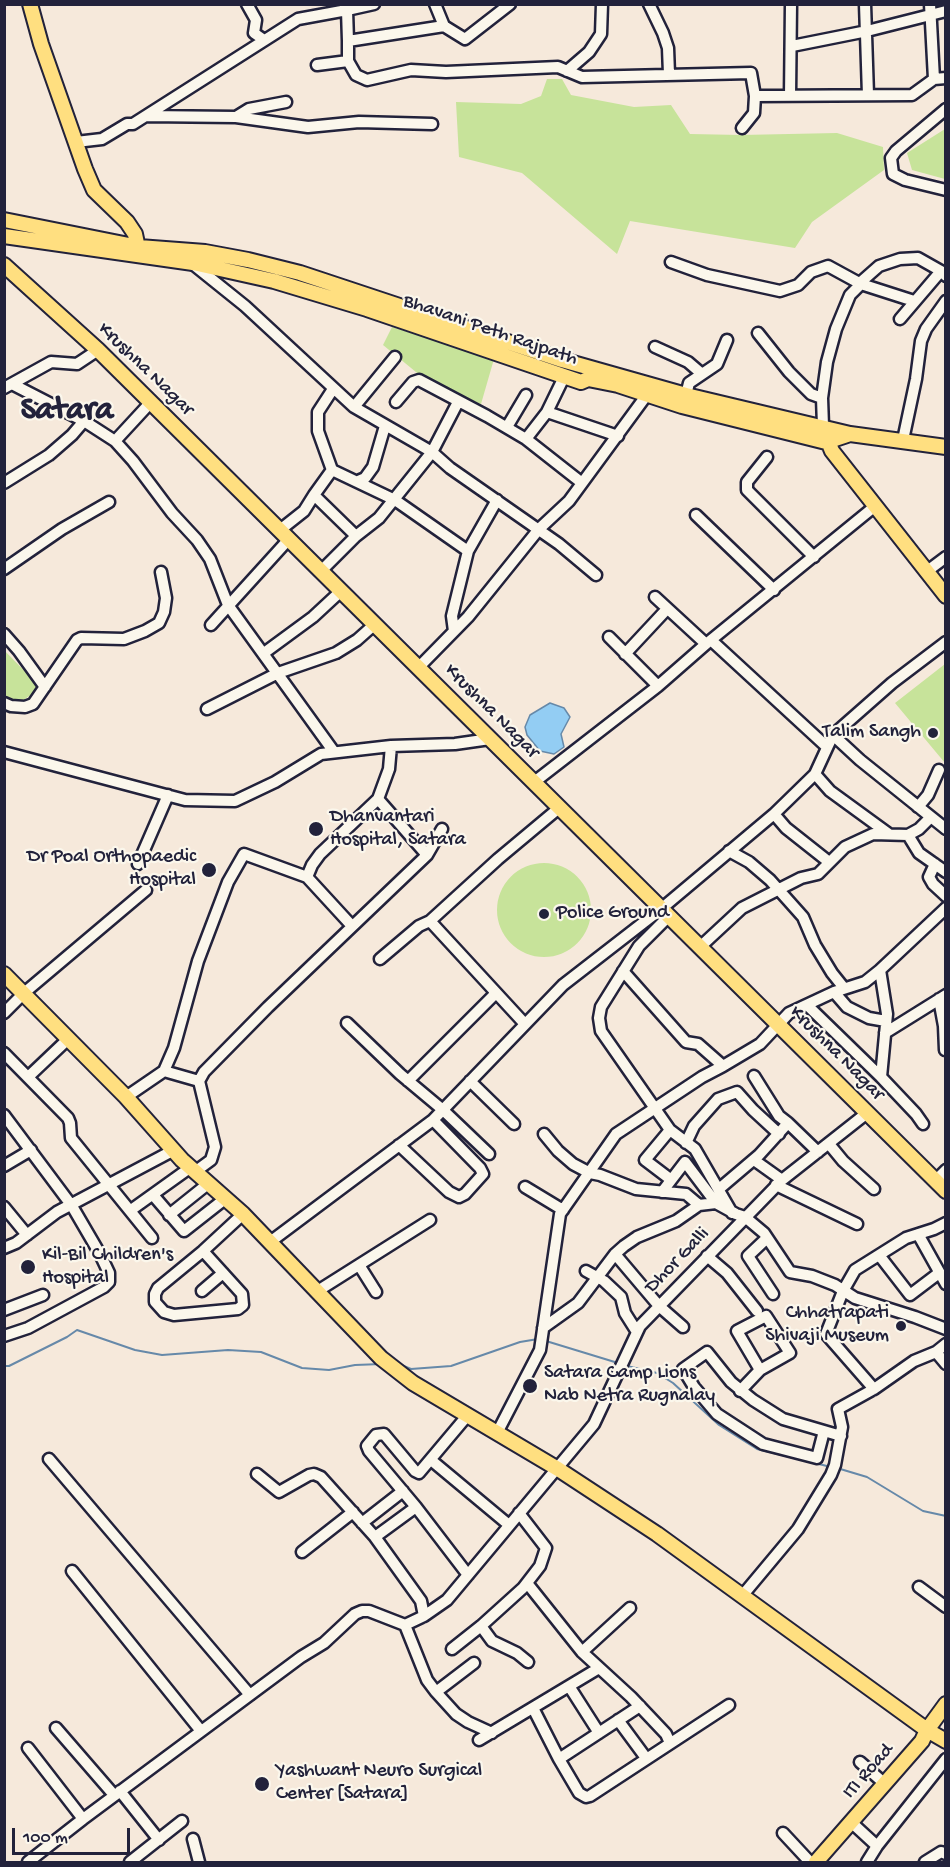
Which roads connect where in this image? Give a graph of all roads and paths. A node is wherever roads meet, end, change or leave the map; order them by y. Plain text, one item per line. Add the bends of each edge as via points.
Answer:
1 (30, 4) edge
2 (247, 4) edge
3 (374, 4) edge
4 (435, 4) edge
5 (510, 4) edge
6 (602, 4) edge
7 (649, 4) edge
8 (791, 4) edge
9 (865, 4) edge
10 (346, 8) edge
11 (930, 10) edge
12 (945, 11) edge
13 (444, 26) junction
14 (867, 31) junction
15 (264, 40) junction
16 (348, 41) junction
17 (792, 46) junction
18 (348, 61) junction
19 (317, 65) dead end
20 (567, 71) junction
21 (669, 74) junction
22 (940, 79) edge
23 (868, 95) junction
24 (755, 96) junction
25 (790, 96) junction
26 (286, 102) dead end
27 (945, 109) edge
28 (145, 116) junction
29 (236, 117) junction
30 (432, 124) dead end
31 (742, 128) dead end
32 (76, 142) junction
33 (945, 190) edge
34 (4, 220) edge
35 (4, 236) edge
36 (139, 252) junction
37 (190, 257) junction
38 (671, 262) dead end
39 (4, 265) edge
40 (943, 274) edge
41 (861, 284) junction
42 (336, 293) tunnel mouth
43 (914, 301) junction
44 (945, 301) edge
45 (900, 319) dead end
46 (758, 333) dead end
47 (726, 340) dead end
48 (654, 347) dead end
49 (98, 350) junction
50 (395, 357) dead end
51 (702, 374) junction
52 (564, 377) junction
53 (588, 379) junction
54 (8, 386) edge
55 (333, 388) junction
56 (526, 395) dead end
57 (686, 395) junction
58 (646, 396) junction
59 (822, 398) junction
60 (151, 402) junction
61 (396, 402) dead end
62 (458, 402) junction
63 (354, 408) junction
64 (547, 411) junction
65 (84, 421) junction
66 (385, 426) junction
67 (823, 426) junction
68 (507, 427) junction
69 (850, 434) junction
70 (618, 436) junction
71 (526, 439) junction
72 (903, 440) junction
73 (115, 441) junction
74 (826, 442) junction
75 (945, 447) edge
76 (432, 452) junction
77 (767, 457) dead end
78 (332, 470) junction
79 (358, 481) junction
80 (4, 483) edge
81 (582, 483) junction
82 (314, 495) junction
83 (497, 500) junction
84 (395, 501) junction
85 (109, 502) dead end
86 (874, 507) junction
87 (696, 515) dead end
88 (539, 530) junction
89 (284, 535) junction
90 (356, 536) junction
91 (468, 551) junction
92 (814, 557) junction
93 (945, 557) edge
94 (4, 569) edge
95 (321, 571) junction
96 (161, 572) dead end
97 (926, 572) junction
98 (596, 574) dead end
99 (774, 590) junction
100 (341, 591) junction
101 (945, 596) edge
102 (655, 597) dead end
103 (228, 605) junction
104 (667, 609) junction
105 (211, 624) dead end
106 (375, 624) junction
107 (454, 631) junction
108 (4, 634) edge
109 (609, 637) dead end
110 (709, 642) junction
111 (945, 642) edge
112 (264, 653) junction
113 (625, 654) junction
114 (418, 668) junction
115 (278, 673) junction
116 (658, 686) junction
117 (45, 687) junction
118 (4, 703) edge
119 (207, 709) dead end
120 (833, 735) junction
121 (490, 739) junction
122 (391, 747) junction
123 (827, 747) junction
124 (4, 752) edge
125 (334, 752) junction
126 (939, 770) dead end
127 (815, 774) junction
128 (533, 783) junction
129 (168, 795) junction
130 (378, 799) junction
131 (918, 807) junction
132 (559, 808) junction
133 (774, 814) junction
134 (931, 818) junction
135 (442, 829) dead end
136 (945, 829) edge
137 (889, 834) junction
138 (908, 835) junction
139 (729, 851) junction
140 (427, 855) junction
141 (829, 862) junction
142 (138, 864) dead end
143 (935, 864) junction
144 (945, 872) edge
145 (307, 877) junction
146 (778, 889) junction
147 (146, 890) dead end
148 (945, 896) edge
149 (945, 908) edge
150 (665, 912) junction
151 (430, 921) junction
152 (352, 926) junction
153 (700, 947) junction
154 (380, 959) dead end
155 (880, 970) junction
156 (623, 971) junction
157 (4, 974) edge
158 (839, 990) junction
159 (24, 993) junction
160 (496, 993) junction
161 (942, 997) edge
162 (807, 1005) junction
163 (4, 1013) edge
164 (347, 1023) dead end
165 (524, 1023) junction
166 (778, 1025) junction
167 (886, 1027) junction
168 (68, 1039) junction
169 (945, 1050) edge
170 (4, 1053) edge
171 (723, 1066) junction
172 (164, 1071) junction
173 (754, 1076) dead end
174 (28, 1077) junction
175 (881, 1077) junction
176 (199, 1081) junction
177 (408, 1081) junction
178 (470, 1081) junction
179 (126, 1097) junction
180 (443, 1110) junction
181 (654, 1110) junction
182 (867, 1113) junction
183 (4, 1115) edge
184 (433, 1120) junction
185 (788, 1123) junction
186 (514, 1124) dead end
187 (923, 1124) dead end
188 (670, 1130) junction
189 (544, 1134) dead end
190 (779, 1134) junction
191 (686, 1143) junction
192 (829, 1144) junction
193 (399, 1145) junction
194 (31, 1150) junction
195 (174, 1150) junction
196 (818, 1152) junction
197 (489, 1154) dead end
198 (754, 1160) junction
199 (4, 1166) edge
200 (194, 1169) junction
201 (945, 1170) edge
202 (590, 1173) junction
203 (670, 1179) junction
204 (779, 1182) junction
205 (209, 1183) junction
206 (110, 1184) junction
207 (940, 1186) edge
208 (525, 1187) dead end
209 (719, 1189) junction
210 (874, 1190) dead end
211 (662, 1192) junction
212 (153, 1195) junction
213 (225, 1198) junction
214 (716, 1203) junction
215 (699, 1205) junction
216 (72, 1206) junction
217 (4, 1207) edge
218 (131, 1210) junction
219 (563, 1210) junction
220 (732, 1213) junction
221 (243, 1214) junction
222 (169, 1215) junction
223 (746, 1217) junction
224 (430, 1220) dead end
225 (945, 1223) edge
226 (857, 1224) dead end
227 (918, 1234) junction
228 (27, 1235) junction
229 (152, 1238) dead end
230 (767, 1238) junction
231 (270, 1242) junction
232 (4, 1248) edge
233 (203, 1251) junction
234 (615, 1254) junction
235 (707, 1256) junction
236 (879, 1256) junction
237 (358, 1265) junction
238 (586, 1271) dead end
239 (223, 1273) junction
240 (939, 1273) junction
241 (598, 1277) junction
242 (945, 1284) edge
243 (202, 1291) dead end
244 (843, 1291) junction
245 (316, 1292) junction
246 (376, 1292) dead end
247 (773, 1294) dead end
248 (43, 1295) dead end
249 (659, 1306) junction
250 (4, 1310) edge
251 (757, 1311) dead end
252 (683, 1327) dead end
253 (543, 1329) junction
254 (945, 1329) edge
255 (637, 1332) junction
256 (4, 1336) edge
257 (945, 1344) edge
258 (936, 1352) junction
259 (945, 1364) edge
260 (760, 1370) junction
261 (874, 1389) junction
262 (740, 1391) junction
263 (467, 1416) junction
264 (824, 1431) junction
265 (497, 1433) junction
266 (841, 1436) junction
267 (49, 1459) dead end
268 (431, 1460) junction
269 (558, 1468) junction
270 (257, 1474) dead end
271 (403, 1491) junction
272 (416, 1507) junction
273 (353, 1512) junction
274 (519, 1513) junction
275 (362, 1523) junction
276 (508, 1525) junction
277 (375, 1537) junction
278 (302, 1552) dead end
279 (72, 1571) dead end
280 (468, 1575) junction
281 (527, 1582) junction
282 (919, 1587) dead end
283 (742, 1596) junction
284 (945, 1607) edge
285 (630, 1608) dead end
286 (424, 1616) junction
287 (405, 1625) junction
288 (481, 1626) junction
289 (452, 1649) dead end
290 (582, 1652) junction
291 (528, 1662) dead end
292 (474, 1663) dead end
293 (599, 1668) junction
294 (569, 1686) junction
295 (436, 1692) junction
296 (250, 1695) junction
297 (945, 1704) edge
298 (729, 1705) dead end
299 (640, 1706) junction
300 (533, 1708) junction
301 (618, 1720) junction
302 (56, 1728) dead end
303 (927, 1730) junction
304 (201, 1731) junction
305 (492, 1733) junction
306 (599, 1733) junction
307 (479, 1740) dead end
308 (945, 1741) edge
309 (670, 1743) junction
310 (28, 1748) dead end
311 (646, 1758) junction
312 (559, 1759) junction
313 (945, 1759) edge
314 (860, 1762) dead end
315 (885, 1784) junction
316 (117, 1793) junction
317 (83, 1819) junction
318 (182, 1821) dead end
319 (851, 1822) junction
320 (783, 1833) dead end
321 (193, 1839) dead end
322 (159, 1840) junction
323 (877, 1846) junction
324 (945, 1854) edge
325 (28, 1863) edge
326 (130, 1863) edge
327 (200, 1863) edge
328 (810, 1863) edge
329 (816, 1863) edge
330 (867, 1863) edge
331 (925, 1863) edge

1 - 32 main road
2 - 15 street via 256,20 254,33
3 - 10 street
4 - 13 street
5 - 13 street via 465,39
6 - 20 street via 601,34 589,52
7 - 21 street via 668,48
8 - 17 street
9 - 14 street
10 - 15 street via 298,19
10 - 16 street
11 - 12 street
11 - 14 street
11 - 22 street
13 - 16 street
14 - 17 street
14 - 23 street
15 - 28 street
16 - 18 street
17 - 25 street
18 - 19 street
18 - 20 street via 356,75 367,80 411,70 558,67
20 - 21 street via 582,77
21 - 24 street via 751,73
22 - 23 street via 912,95
23 - 25 street
24 - 25 street
24 - 31 street via 754,113
26 - 29 street via 249,109
27 - 33 street via 891,158 893,174
28 - 29 street
28 - 32 street via 102,139
29 - 30 street via 308,127 359,122
32 - 36 main road via 94,190 127,222
34 - 36 main road
35 - 36 main road
36 - 37 main road
37 - 52 main road, Bhavani Peth Rajpath via 366,309
37 - 55 street
37 - 57 main road via 248,260 300,273 562,360
38 - 41 street via 780,291 828,266
39 - 49 main road, Krushna Nagar
40 - 41 street via 918,258 900,259 879,266
40 - 43 street
41 - 43 street
41 - 59 street via 850,295 836,329
42 - 53 main road via 568,369
43 - 45 street
44 - 72 street via 921,341
46 - 59 street via 789,372 811,394
47 - 51 street via 717,364
48 - 51 street via 688,362
49 - 54 street via 76,364 51,362
49 - 60 main road, Krushna Nagar
50 - 63 street
51 - 57 street via 689,383
52 - 53 main road, Bhavani Peth Rajpath via 581,382
52 - 64 street
53 - 58 main road, Bhavani Peth Rajpath
54 - 65 street
55 - 63 street
55 - 78 street via 318,412 318,431
56 - 68 street
57 - 67 main road
58 - 70 street
58 - 74 main road, Bhavani Peth Rajpath
59 - 67 street
60 - 73 street
60 - 89 main road, Krushna Nagar
61 - 62 street via 419,380
62 - 68 street
62 - 76 street
63 - 66 street
64 - 70 street
64 - 71 street
65 - 73 street
65 - 80 street via 49,455
66 - 76 street
66 - 79 street via 373,467
67 - 69 main road
67 - 74 main road
68 - 71 street
69 - 72 main road
69 - 74 main road
70 - 81 street
71 - 81 street
72 - 75 main road
73 - 103 street via 197,540 210,559
74 - 86 main road
76 - 83 street
76 - 84 street
77 - 92 street via 747,482 747,490
78 - 79 street
78 - 82 street
79 - 84 street
81 - 88 street
82 - 89 street
82 - 90 street
83 - 88 street
83 - 91 street
84 - 90 street
84 - 91 street
85 - 94 street
86 - 92 street
86 - 97 main road
87 - 99 street
88 - 98 street
88 - 107 street
89 - 95 main road, Krushna Nagar
89 - 103 street
90 - 95 street
91 - 107 street via 453,616
92 - 99 street
93 - 97 street
95 - 100 main road, Krushna Nagar
96 - 117 street via 166,598 159,623 124,639 77,640
97 - 101 main road
99 - 110 street
100 - 106 main road, Krushna Nagar
100 - 112 street
102 - 104 street
103 - 105 street
103 - 112 street
104 - 110 street
104 - 113 street
106 - 114 main road, Krushna Nagar
106 - 115 street via 336,652
107 - 114 street
108 - 117 street
109 - 113 street
110 - 116 street
110 - 123 street
111 - 120 street
112 - 115 street
113 - 116 street
114 - 121 main road, Krushna Nagar
115 - 119 street
115 - 125 street
116 - 128 street
117 - 118 street via 33,704 25,707
120 - 123 street
120 - 131 street
121 - 122 street
121 - 128 main road, Krushna Nagar
122 - 125 street
122 - 130 street via 389,769
123 - 127 street
124 - 129 street
125 - 129 street via 321,754 235,801 185,800
126 - 131 street
127 - 133 street
127 - 137 street via 830,791
128 - 132 main road, Krushna Nagar
129 - 142 street
130 - 140 street
130 - 145 street via 320,854
131 - 134 street
132 - 150 main road, Krushna Nagar
132 - 151 street
133 - 139 street
133 - 141 street
134 - 136 street
134 - 138 street
135 - 140 street
137 - 138 street
137 - 141 street via 873,834 845,847
138 - 143 street via 919,853
139 - 146 street via 749,862
139 - 150 street
140 - 152 street
141 - 146 street via 818,874
143 - 144 street
143 - 148 street via 929,877
145 - 152 street
145 - 172 street via 244,854 228,882 198,961
146 - 153 street via 742,908
146 - 158 street via 803,917
147 - 159 street
149 - 155 street
150 - 153 main road, Krushna Nagar
150 - 156 street
150 - 165 street via 562,985
151 - 154 street
151 - 160 street
152 - 176 street
153 - 166 main road, Krushna Nagar
155 - 158 street via 865,982
155 - 167 street
156 - 171 street via 686,1042 698,1044
156 - 181 street via 601,1007 601,1031
157 - 159 main road
158 - 162 street
158 - 167 street via 847,1007
159 - 163 street
159 - 168 main road
160 - 165 street
160 - 177 street
161 - 167 street
161 - 169 street
162 - 166 street via 789,1013
162 - 175 street
164 - 177 street
165 - 178 street
166 - 171 street via 760,1044
166 - 182 main road, Krushna Nagar
167 - 175 street
168 - 174 street
168 - 179 main road
170 - 174 street
171 - 181 street
172 - 176 street
172 - 179 street
173 - 185 street via 779,1116
174 - 206 street via 68,1118 71,1138
175 - 187 street
176 - 200 street via 215,1147 211,1160
177 - 180 street
178 - 180 street
178 - 186 street
179 - 195 main road
180 - 184 street
180 - 197 street
181 - 188 street
181 - 202 street via 616,1134
182 - 192 street, Dhor Galli
182 - 207 main road, Krushna Nagar
183 - 194 street
184 - 193 street
184 - 193 street via 483,1174 465,1194 459,1197 449,1192
185 - 190 street
185 - 196 street
188 - 191 street
188 - 203 street via 645,1160
189 - 202 street via 566,1158
190 - 191 street via 737,1092 718,1099 693,1126
190 - 198 street
191 - 209 street via 695,1149
192 - 196 street, Dhor Galli
192 - 210 street
193 - 231 street
194 - 199 street
194 - 216 street
195 - 200 main road
195 - 206 street
196 - 204 street, Dhor Galli
198 - 204 street
198 - 209 street
200 - 205 main road
200 - 212 street
201 - 207 street
202 - 211 street via 636,1189
202 - 219 street
203 - 211 street
203 - 214 street via 685,1162
204 - 223 street, Dhor Galli
204 - 226 street
205 - 213 main road
205 - 222 street
206 - 216 street
206 - 218 street
208 - 219 street
209 - 220 street
211 - 215 street via 686,1194
212 - 218 street
212 - 222 street
213 - 221 main road
213 - 222 street via 186,1230
214 - 215 street
214 - 220 street
215 - 234 street via 676,1221 638,1237
216 - 228 street via 57,1212
216 - 256 street via 100,1254 109,1282 28,1328
217 - 228 street
218 - 229 street
219 - 253 street
220 - 223 street
221 - 231 main road
221 - 233 street
223 - 230 street
223 - 235 street, Dhor Galli
224 - 237 street
225 - 227 street
227 - 236 street
227 - 240 street
228 - 232 street
230 - 244 street via 790,1272 812,1276
230 - 247 street via 748,1256
231 - 245 main road
233 - 239 street
233 - 239 street via 158,1288 155,1298 160,1309 174,1315 238,1309 243,1305 242,1294
234 - 241 street
234 - 249 street
235 - 249 street, Dhor Galli
235 - 251 street via 727,1273
236 - 240 street via 910,1295
236 - 244 street via 855,1270
237 - 245 street
237 - 246 street
238 - 241 street
239 - 243 street
240 - 242 street
241 - 253 street via 578,1303
241 - 255 street via 621,1297 625,1313
244 - 254 street
244 - 261 street via 826,1334
245 - 263 main road via 381,1358
248 - 250 street
249 - 252 street
249 - 255 street, Dhor Galli
253 - 265 street via 540,1350
255 - 269 street, Dhor Galli via 594,1424
257 - 258 street
258 - 259 street
258 - 261 street via 914,1361
260 - 260 street via 737,1331 766,1316 790,1353
260 - 262 street
261 - 266 street via 838,1409
262 - 264 street via 783,1419
262 - 264 street via 707,1352 683,1369 717,1414 763,1444 817,1458
263 - 265 main road
263 - 268 street
264 - 266 street
265 - 269 main road
266 - 283 street via 833,1470 798,1529
267 - 296 street
268 - 271 street via 418,1473 387,1436 376,1435 368,1443 367,1448
268 - 276 street
269 - 274 street, Dhor Galli
269 - 283 main road
270 - 273 street via 279,1492 309,1475 317,1475
271 - 272 street
271 - 275 street
272 - 277 street
272 - 280 street
273 - 275 street
273 - 278 street
274 - 276 street, Dhor Galli
274 - 281 street via 546,1548 540,1566
275 - 277 street
276 - 280 street, Dhor Galli
277 - 286 street via 421,1601
279 - 304 street
280 - 286 street, Dhor Galli via 447,1600
281 - 288 street
281 - 290 street
282 - 284 street
283 - 303 main road
285 - 290 street
286 - 287 street, Dhor Galli
287 - 295 street via 427,1680
287 - 296 street via 369,1611 355,1614 324,1643
288 - 289 street
288 - 291 street via 492,1641
290 - 293 street
292 - 295 street
293 - 294 street
293 - 299 street
294 - 300 street
294 - 306 street
295 - 305 street via 456,1714
296 - 304 street
297 - 303 main road, ITI Road
298 - 309 street
299 - 301 street
299 - 309 street
300 - 305 street
300 - 312 street
301 - 306 street
301 - 311 street
302 - 316 street
303 - 308 main road
303 - 315 main road, ITI Road
304 - 316 street
305 - 307 street
306 - 312 street
309 - 311 street
310 - 317 street
311 - 312 street via 586,1797 575,1789
313 - 323 street
314 - 315 street
315 - 319 main road, ITI Road
316 - 317 street
316 - 322 street
317 - 325 street
318 - 322 street
319 - 323 street
319 - 329 main road, ITI Road
320 - 328 street
321 - 327 street
322 - 326 street
323 - 330 street
324 - 331 street via 941,1852

